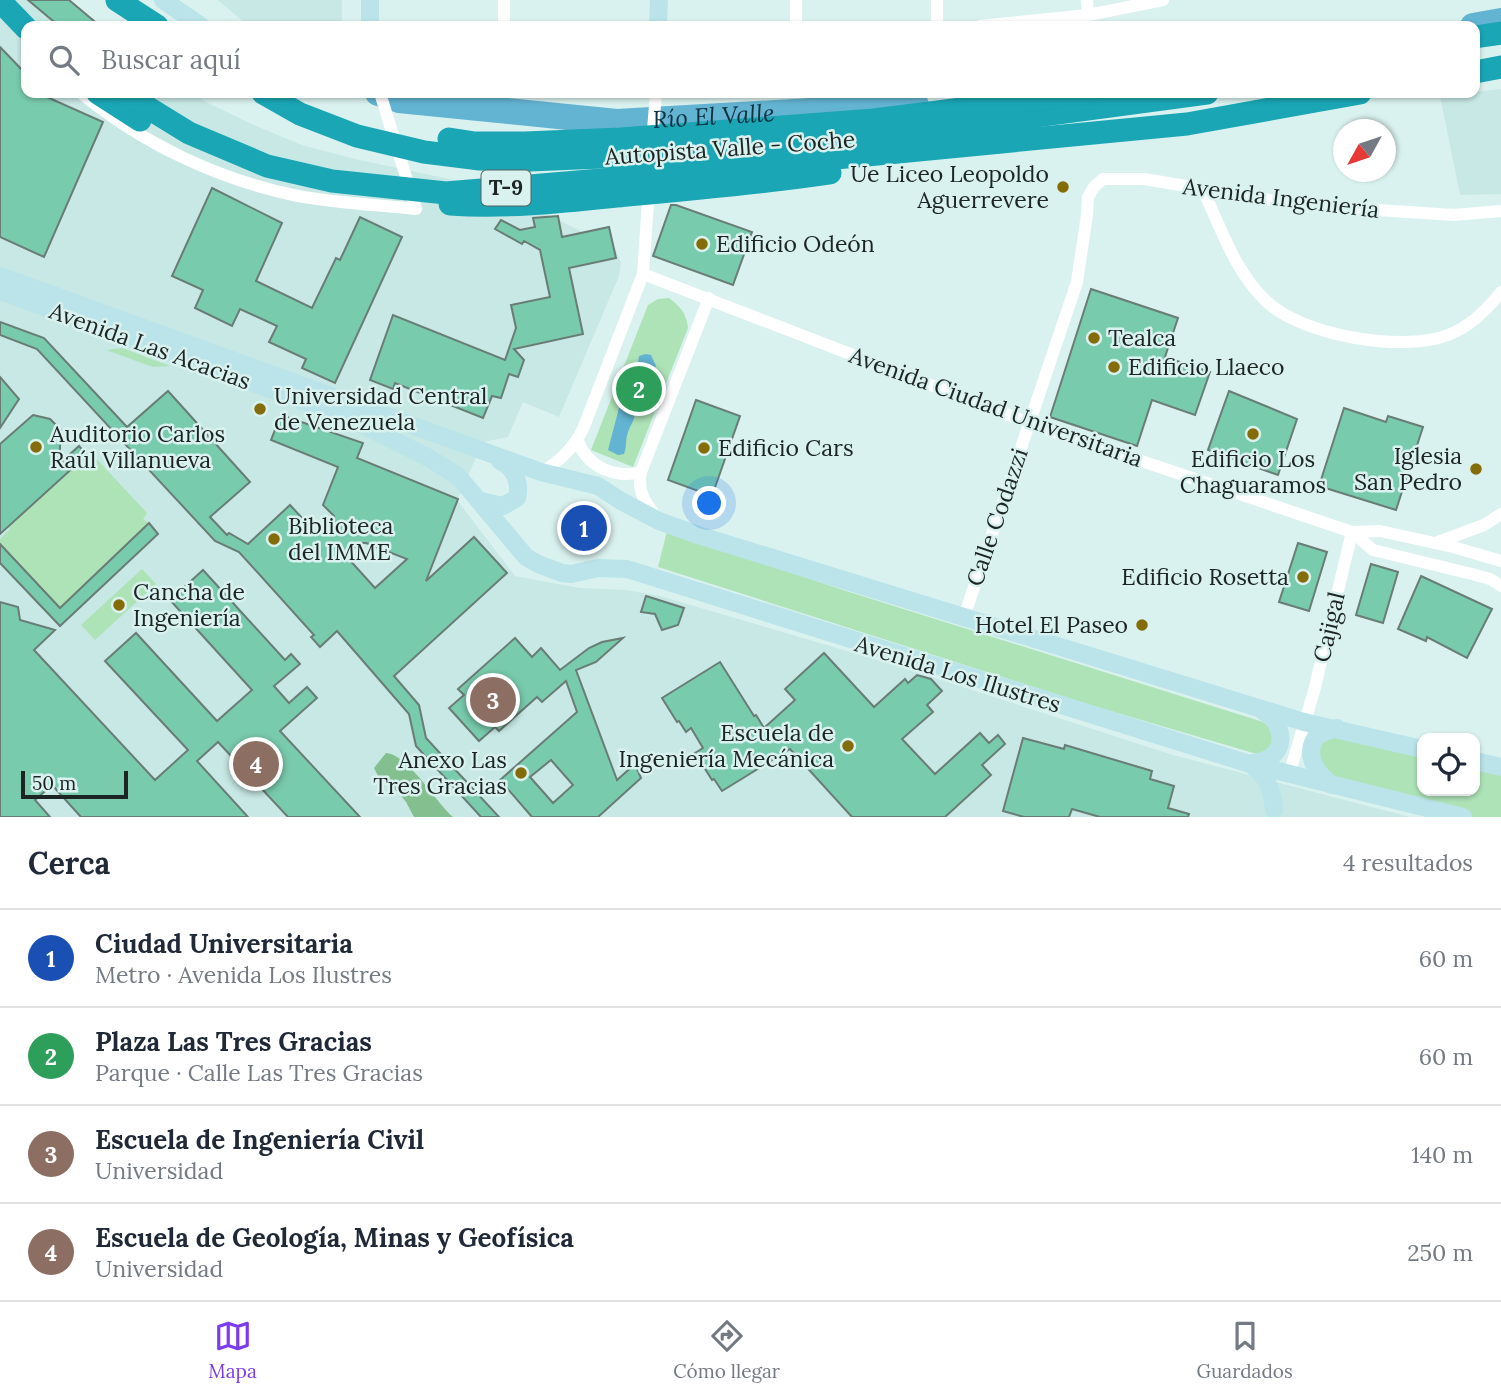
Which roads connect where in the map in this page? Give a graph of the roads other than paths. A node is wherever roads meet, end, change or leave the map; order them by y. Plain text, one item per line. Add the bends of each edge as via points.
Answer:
1 (19, 0) edge
2 (117, 0) edge
3 (163, 0) edge
4 (504, 0) edge
5 (796, 0) edge
6 (937, 0) edge
7 (1087, 0) edge
8 (1163, 0) edge
9 (0, 1) edge
10 (370, 1) edge
11 (0, 15) edge
12 (1088, 15) junction
13 (39, 21) edge
14 (149, 21) edge
15 (194, 21) edge
16 (362, 21) edge
17 (370, 21) edge
18 (504, 21) edge
19 (796, 21) edge
20 (937, 21) edge
21 (1030, 21) edge
22 (21, 23) edge
23 (1501, 33) edge
24 (1480, 36) edge
25 (21, 38) edge
26 (1501, 45) edge
27 (1480, 48) edge
28 (1501, 67) edge
29 (1480, 71) edge
30 (88, 98) edge
31 (104, 98) edge
32 (132, 98) edge
33 (272, 98) edge
34 (295, 98) edge
35 (382, 98) edge
36 (656, 98) edge
37 (1048, 98) edge
38 (1173, 98) edge
39 (1332, 98) edge
40 (907, 152) junction
41 (1203, 190) junction
42 (1501, 211) edge
43 (1087, 215) joint
44 (643, 274) junction
45 (0, 276) edge
46 (0, 291) edge
47 (1501, 292) edge
48 (709, 298) junction
49 (1029, 423) junction
50 (578, 441) junction
51 (476, 449) junction
52 (541, 472) junction
53 (641, 472) junction
54 (481, 501) junction
55 (1501, 514) edge
56 (659, 521) junction
57 (1352, 532) junction
58 (1435, 543) junction
59 (1500, 558) edge
60 (1495, 582) edge
61 (964, 617) junction
62 (1255, 707) junction
63 (1304, 722) junction
64 (1337, 728) junction
65 (1417, 747) edge
66 (1480, 762) edge
67 (1250, 764) junction
68 (1501, 767) edge
69 (1289, 775) junction
70 (1335, 787) junction
71 (1274, 809) dead end
72 (1463, 817) edge

1 - 13 highway
2 - 14 highway
3 - 15 main road
4 - 18 street
5 - 19 street
6 - 20 street
7 - 12 street
8 - 12 street
9 - 22 highway
10 - 16 main road
10 - 17 main road
11 - 25 street
12 - 21 street
23 - 24 highway
26 - 27 highway
28 - 29 highway
30 - 35 street via 136,134 216,172 296,196 416,209
31 - 40 highway via 183,146 262,174 399,201 486,207 779,181 872,167
32 - 40 highway, T-9 via 189,133 267,166 332,181 446,193
33 - 38 highway, Autopista Valle - Coche / T-9 via 357,136 435,153 530,160 880,137
34 - 37 highway, Autopista Valle - Coche / T-9 via 352,119 419,135 525,144 874,120
36 - 44 street
39 - 40 highway, T-9 via 1187,124
41 - 42 street, Avenida Ingeniería via 1300,205 1454,215
41 - 43 street, Avenida Ingeniería via 1144,179 1103,179 1088,197
41 - 47 street via 1244,275 1274,308 1306,326 1396,342 1430,340 1460,329
43 - 49 street, Calle Codazzi via 1077,282
44 - 48 street, Avenida Ciudad Universitaria
44 - 50 street
45 - 51 main road, Avenida Las Acacias
46 - 54 main road, Avenida Las Acacias via 347,417 458,476
48 - 49 street, Avenida Ciudad Universitaria
48 - 53 street
49 - 57 street, Avenida Ciudad Universitaria
49 - 61 street, Calle Codazzi
50 - 52 street
50 - 53 street via 587,459 600,467 628,475
51 - 52 main road
51 - 54 main road via 506,464 519,489 508,505
52 - 56 main road via 598,485
53 - 56 street via 639,484
54 - 67 main road, Avenida Los Ilustres via 526,557 550,569 571,574 598,568 627,569
55 - 58 street
56 - 61 main road
57 - 58 street, Avenida Ciudad Universitaria via 1380,531
57 - 60 street, Avenida Ciudad Universitaria via 1373,550
57 - 63 street, Cajigal
58 - 59 street, Avenida Ciudad Universitaria
59 - 60 street
61 - 62 main road
62 - 63 main road
62 - 67 main road via 1276,721 1280,740 1272,757
63 - 64 main road
63 - 69 street, Cajigal
64 - 65 main road
64 - 70 main road via 1319,734 1310,748 1313,764
66 - 68 main road
67 - 69 main road, Avenida Los Ilustres
67 - 71 main road via 1268,782
69 - 70 main road, Avenida Los Ilustres
70 - 72 main road, Avenida Los Ilustres

